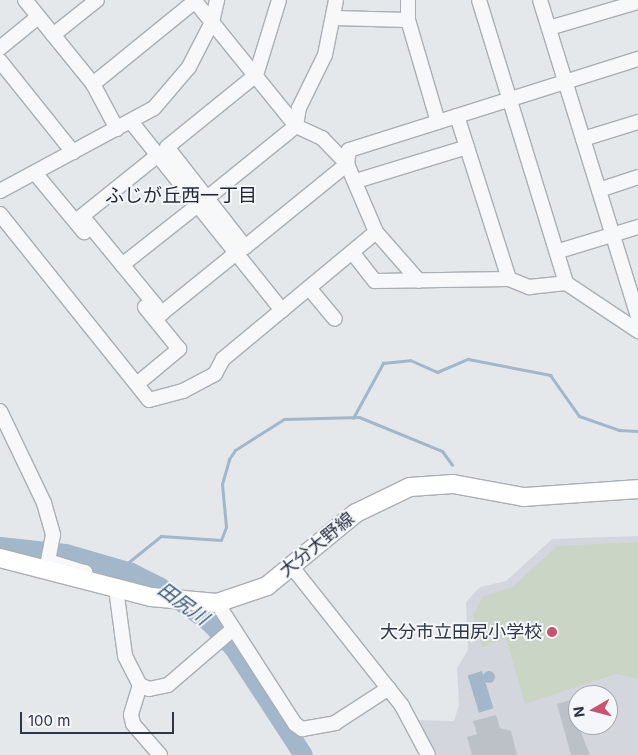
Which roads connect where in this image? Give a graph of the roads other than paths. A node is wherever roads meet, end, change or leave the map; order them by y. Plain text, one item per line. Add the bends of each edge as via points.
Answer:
1 (24, 0) edge
2 (97, 0) edge
3 (195, 0) edge
4 (217, 0) edge
5 (279, 0) edge
6 (336, 0) edge
7 (408, 0) edge
8 (479, 0) edge
9 (540, 0) edge
10 (638, 2) edge
11 (616, 4) edge
12 (38, 17) junction
13 (334, 18) junction
14 (408, 20) junction
15 (212, 22) junction
16 (549, 28) junction
17 (53, 35) junction
18 (0, 48) edge
19 (638, 59) edge
20 (0, 61) edge
21 (256, 75) junction
22 (565, 82) junction
23 (93, 84) junction
24 (511, 99) junction
25 (456, 116) junction
26 (438, 122) junction
27 (638, 122) edge
28 (132, 123) junction
29 (296, 126) junction
30 (117, 128) junction
31 (583, 140) junction
32 (467, 148) junction
33 (73, 152) junction
34 (158, 155) junction
35 (347, 164) junction
36 (35, 172) junction
37 (638, 177) edge
38 (356, 181) junction
39 (599, 190) junction
40 (0, 191) edge
41 (202, 201) junction
42 (0, 214) edge
43 (638, 227) edge
44 (376, 232) junction
45 (613, 235) junction
46 (352, 252) junction
47 (559, 252) junction
48 (236, 253) junction
49 (122, 265) junction
50 (508, 279) junction
51 (420, 281) junction
52 (566, 283) junction
53 (633, 283) edge
54 (309, 288) junction
55 (282, 310) junction
56 (638, 316) edge
57 (335, 320) dead end
58 (638, 331) edge
59 (137, 384) junction
60 (0, 411) edge
61 (638, 489) edge
62 (0, 558) edge
63 (292, 566) junction
64 (87, 580) junction
65 (116, 588) junction
66 (210, 603) junction
67 (233, 629) junction
68 (140, 685) junction
69 (389, 688) junction
70 (160, 755) edge
71 (428, 755) edge

1 - 12 street
2 - 17 street
3 - 15 street
3 - 23 street
4 - 15 street
5 - 21 street
6 - 13 street
7 - 14 street
8 - 24 street
9 - 16 street
10 - 11 street
11 - 16 street
12 - 17 street
12 - 18 street
13 - 14 street
13 - 29 street via 321,68 299,108
14 - 26 street
15 - 21 street
15 - 28 street via 180,80
16 - 22 street
17 - 23 street
19 - 22 street
20 - 33 street
21 - 29 street
21 - 41 street via 166,147
22 - 24 street
22 - 31 street
23 - 30 street
24 - 25 street
24 - 47 street
25 - 26 street
25 - 32 street
26 - 35 street via 349,150
27 - 31 street
28 - 30 street
28 - 34 street
29 - 35 street via 322,138
29 - 41 street
30 - 33 street
31 - 39 street
32 - 38 street
32 - 50 street
33 - 36 street
34 - 41 street
34 - 49 street via 82,216
35 - 38 street
35 - 41 street via 245,247
36 - 40 street
36 - 59 street via 179,349
37 - 39 street
38 - 44 street
39 - 45 street
41 - 48 street
41 - 49 street
42 - 59 street
43 - 45 street
44 - 46 street
44 - 51 street
45 - 47 street
45 - 53 street
46 - 51 street via 375,281
46 - 54 street
47 - 52 street
48 - 49 street via 162,313
48 - 55 street
50 - 51 street
50 - 52 street via 529,287
52 - 58 street
53 - 56 street
54 - 55 street
54 - 57 street
55 - 59 street via 223,359 215,374 183,391 149,400
60 - 64 street via 39,489 53,538 48,560 79,570
61 - 63 main road, 大分大野線 via 524,496 453,484 421,485 364,508
62 - 64 main road, 大分大野線
63 - 66 main road, 大分大野線 via 246,596
63 - 69 street
64 - 65 main road, 大分大野線
65 - 66 main road, 大分大野線 via 180,602
65 - 68 street via 125,656
66 - 67 street
67 - 68 street via 168,685 159,689
67 - 69 street via 295,724 302,729 335,722
68 - 70 street via 131,715 133,724
69 - 71 street

